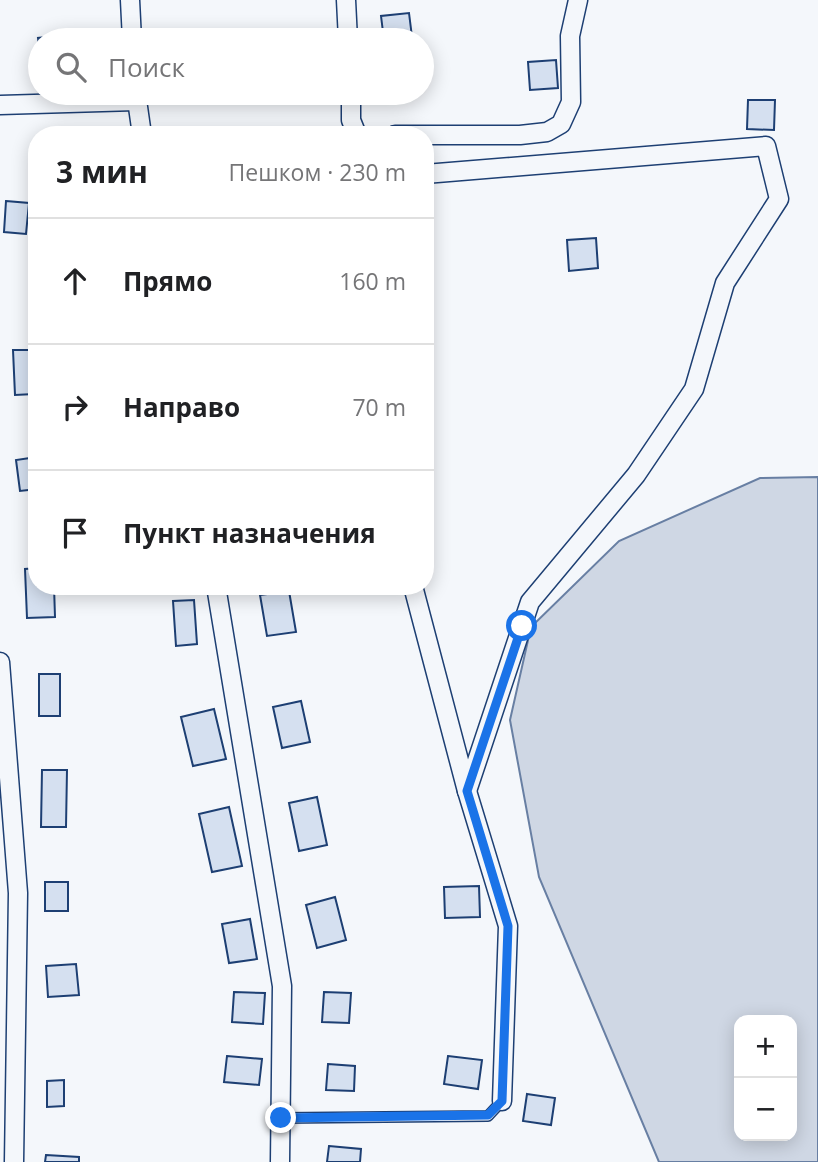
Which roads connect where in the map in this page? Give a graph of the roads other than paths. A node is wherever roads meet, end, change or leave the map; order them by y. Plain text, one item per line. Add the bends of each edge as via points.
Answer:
1 (130, 0) edge
2 (346, 0) edge
3 (578, 0) edge
4 (131, 28) edge
5 (347, 28) edge
6 (28, 103) edge
7 (0, 105) edge
8 (137, 105) edge
9 (351, 105) edge
10 (141, 126) edge
11 (353, 126) edge
12 (434, 135) edge
13 (434, 173) edge
14 (217, 595) edge
15 (415, 595) edge
16 (0, 662) edge
17 (467, 791) junction
18 (502, 1101) joint
19 (281, 1118) junction
20 (14, 1162) edge
21 (280, 1162) edge

1 - 4 street
2 - 5 street
3 - 12 street via 570,36 571,102 561,124 547,132 520,135
6 - 7 street
8 - 10 street
9 - 11 street
13 - 17 street via 766,146 779,199 725,283 694,388 636,475 530,602
14 - 19 street via 282,986
15 - 17 street
16 - 20 street via 18,893
17 - 18 street via 508,926
18 - 19 lane via 488,1115
19 - 21 street

